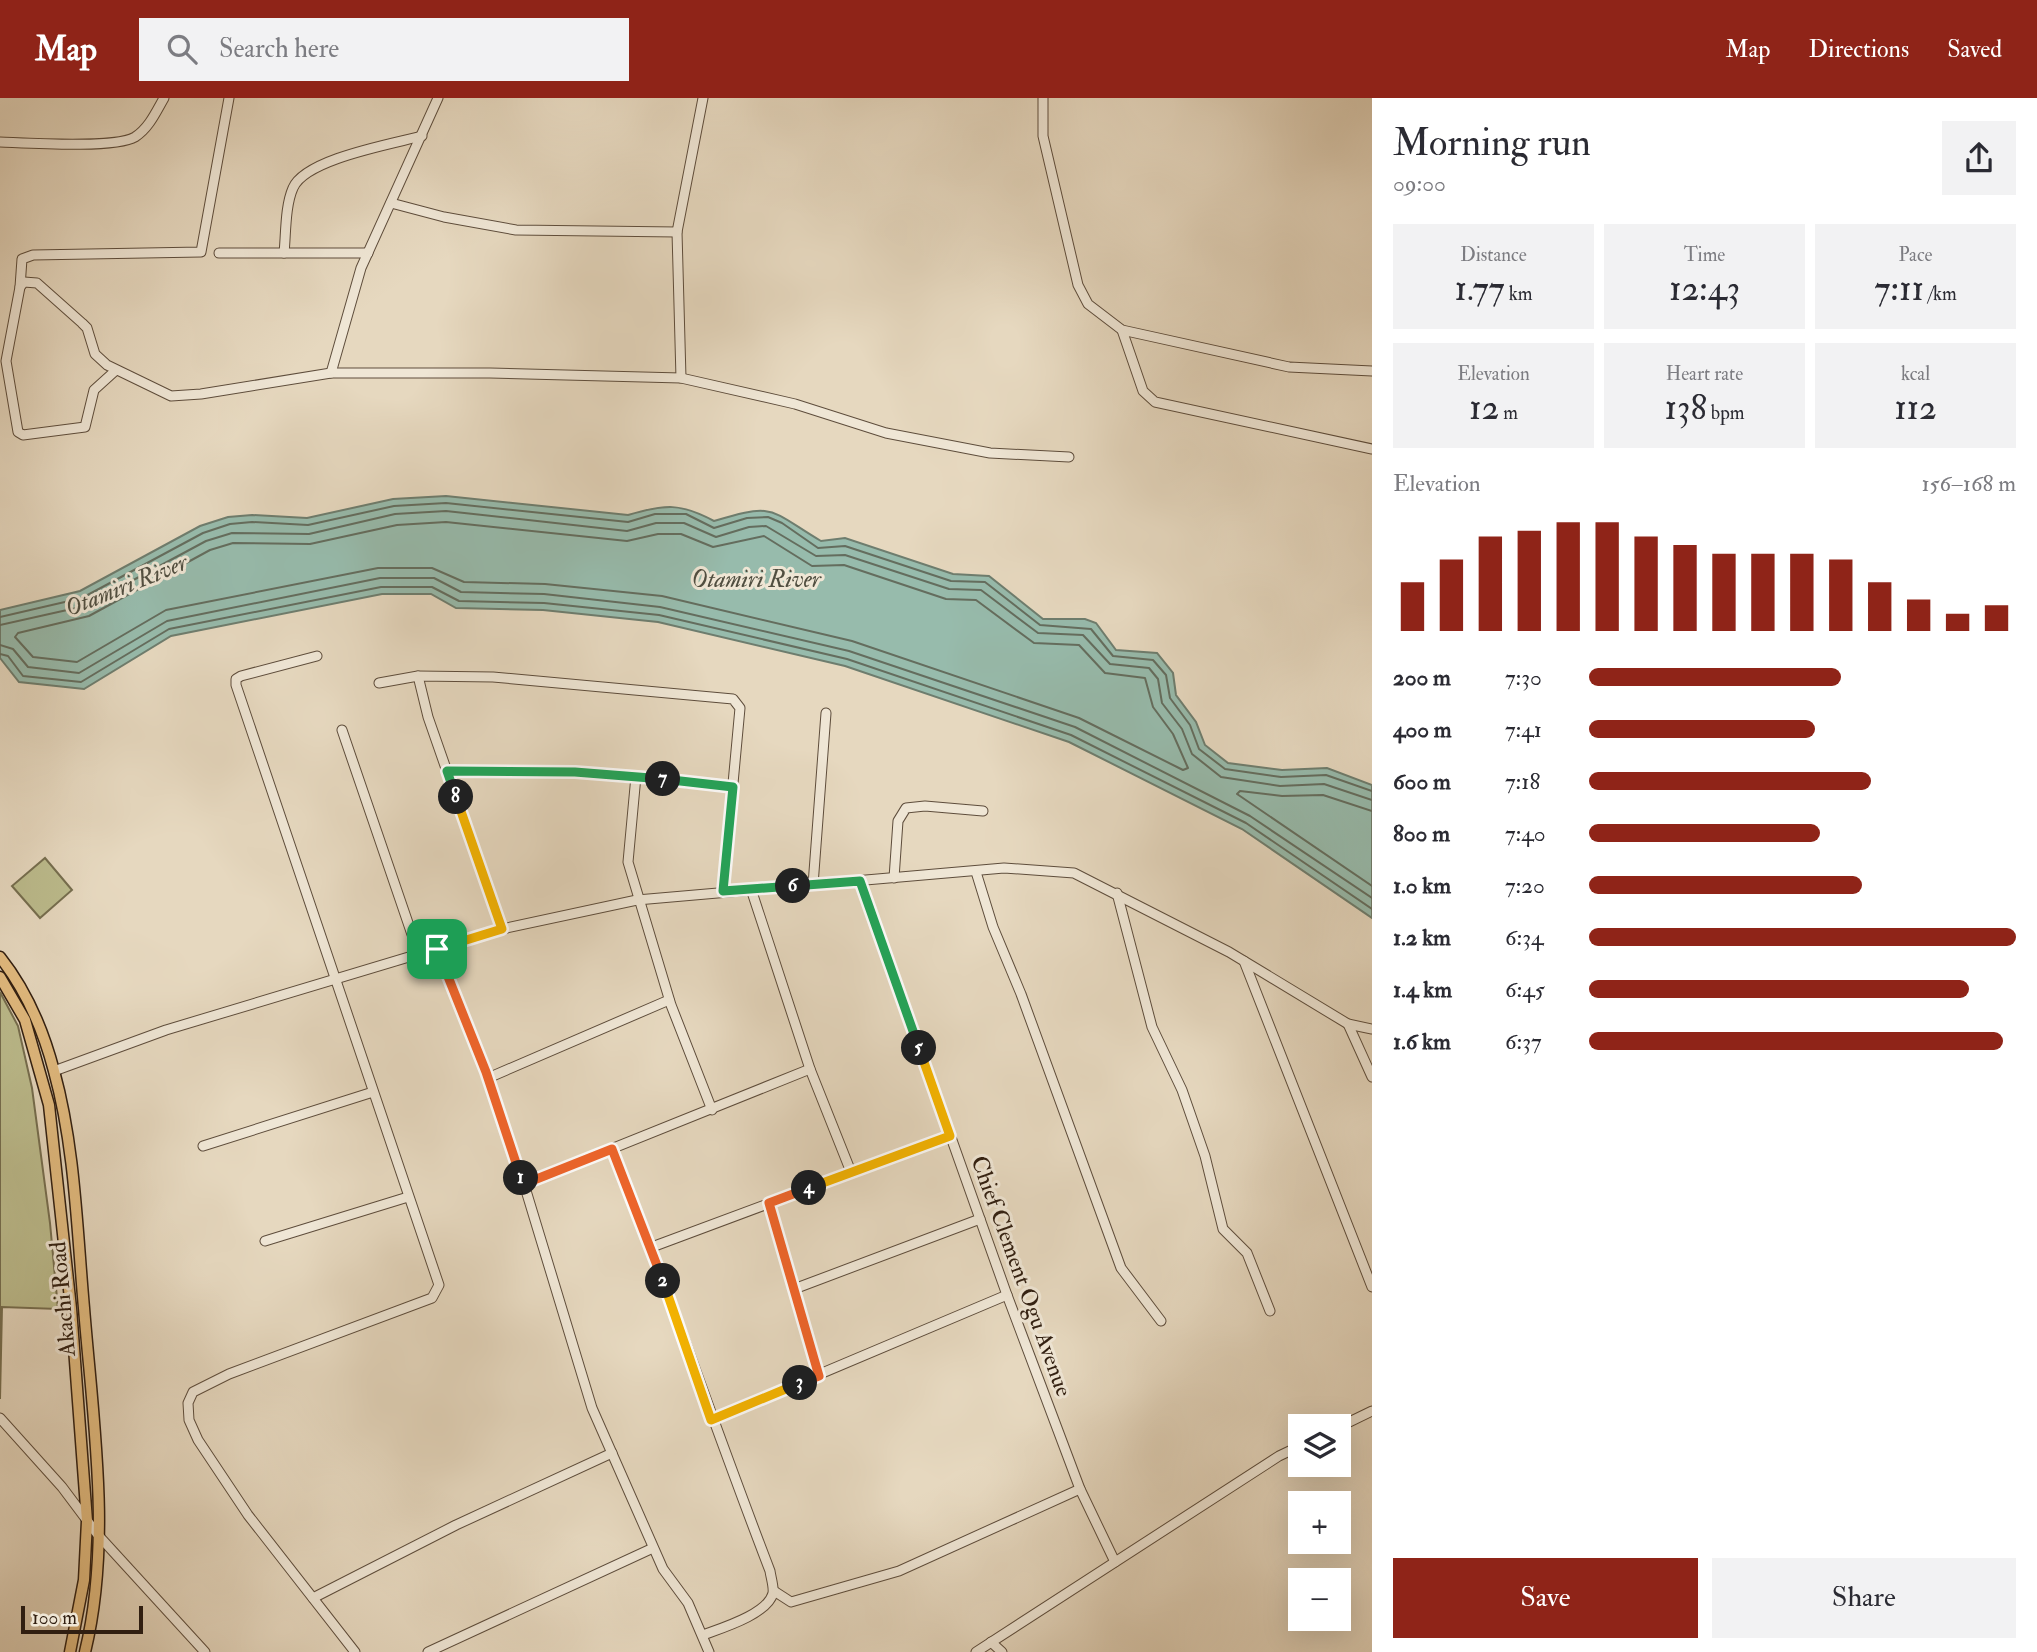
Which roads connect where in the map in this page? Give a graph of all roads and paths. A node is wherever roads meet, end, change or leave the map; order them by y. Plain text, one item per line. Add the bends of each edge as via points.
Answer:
1 (164, 98) edge
2 (229, 98) edge
3 (438, 98) edge
4 (703, 98) edge
5 (1043, 98) edge
6 (422, 136) junction
7 (0, 142) edge
8 (391, 203) junction
9 (677, 232) junction
10 (219, 254) dead end
11 (284, 254) junction
12 (368, 254) junction
13 (20, 287) junction
14 (1122, 330) junction
15 (116, 371) junction
16 (1372, 371) edge
17 (331, 373) junction
18 (681, 378) junction
19 (1372, 449) edge
20 (1069, 457) dead end
21 (317, 656) dead end
22 (418, 676) junction
23 (379, 683) dead end
24 (825, 713) dead end
25 (342, 730) dead end
26 (447, 771) junction
27 (636, 776) junction
28 (733, 787) junction
29 (983, 811) dead end
30 (976, 872) junction
31 (894, 878) junction
32 (860, 881) junction
33 (813, 885) junction
34 (751, 889) junction
35 (723, 891) junction
36 (1117, 893) junction
37 (637, 900) junction
38 (502, 929) junction
39 (437, 949) junction
40 (419, 955) junction
41 (0, 957) edge
42 (1244, 961) junction
43 (0, 977) edge
44 (335, 980) junction
45 (669, 1000) junction
46 (1348, 1024) junction
47 (1372, 1030) edge
48 (810, 1069) junction
49 (54, 1071) junction
50 (1372, 1077) edge
51 (488, 1078) junction
52 (373, 1092) junction
53 (712, 1110) junction
54 (950, 1136) junction
55 (203, 1146) dead end
56 (612, 1149) junction
57 (850, 1172) junction
58 (524, 1184) junction
59 (408, 1196) junction
60 (769, 1203) junction
61 (980, 1219) junction
62 (265, 1241) dead end
63 (652, 1247) junction
64 (1372, 1287) edge
65 (794, 1289) junction
66 (1007, 1295) junction
67 (1270, 1311) dead end
68 (1161, 1321) dead end
69 (819, 1376) junction
70 (1372, 1411) edge
71 (0, 1418) edge
72 (711, 1420) junction
73 (1351, 1421) edge
74 (612, 1452) junction
75 (1288, 1452) edge
76 (1080, 1489) junction
77 (87, 1521) junction
78 (98, 1535) junction
79 (653, 1548) junction
80 (1115, 1562) junction
81 (774, 1591) junction
82 (313, 1598) junction
83 (703, 1635) junction
84 (991, 1642) junction
85 (70, 1652) edge
86 (85, 1652) edge
87 (205, 1652) edge
88 (355, 1652) edge
89 (428, 1652) edge
90 (709, 1652) edge
91 (976, 1652) edge
92 (1002, 1652) edge

1 - 7 street via 149,124 132,139
2 - 13 street via 201,252 33,255 22,259
3 - 6 street
4 - 9 street
5 - 14 street via 1043,136 1078,285 1088,304
6 - 8 street
6 - 11 street via 321,165 299,177 292,190
8 - 9 street via 516,230
8 - 12 street
9 - 18 street
10 - 11 street
11 - 12 street
12 - 17 street
13 - 15 street via 24,282 37,283 87,328 95,354
13 - 15 street via 6,361 18,432 85,428 94,390
14 - 16 street via 1289,367
14 - 19 street via 1143,391 1154,402
15 - 17 street via 181,397
17 - 18 street
18 - 20 street via 747,391 899,435 990,453
21 - 44 street via 236,679
22 - 23 street
22 - 26 street
22 - 28 street via 493,677 733,699 740,708
24 - 33 street
25 - 40 street
26 - 27 street
26 - 38 street
27 - 28 street
27 - 37 street via 628,862
28 - 35 street
29 - 31 street via 906,808 898,821
30 - 31 street
30 - 36 street via 1004,868 1074,873
30 - 68 street via 1121,1268
31 - 32 street
32 - 33 street
32 - 54 street, Chief Clement Ogu Avenue
33 - 34 street
34 - 35 street
34 - 48 street
35 - 37 street
36 - 42 street
36 - 67 street via 1152,1027 1182,1090 1223,1229 1247,1253
37 - 38 street
37 - 45 street
38 - 39 street
39 - 40 street
39 - 51 street
40 - 44 street
41 - 49 main road, Akachi Road via 30,1003
42 - 46 street
42 - 64 street
43 - 77 main road, Akachi Road via 25,1020 49,1105
44 - 49 street via 166,1030
44 - 52 street
45 - 51 street
45 - 53 street
46 - 47 street
46 - 50 street
48 - 53 street
48 - 57 street
49 - 78 main road, Akachi Road via 78,1236
51 - 58 street
52 - 55 street
52 - 59 street
53 - 56 street
54 - 57 street
54 - 61 street, Chief Clement Ogu Avenue
56 - 58 street
56 - 63 street
57 - 60 street
58 - 74 street via 569,1341
59 - 62 street
59 - 82 street via 439,1284 432,1298 229,1374 193,1392 188,1403 198,1440 248,1515
60 - 63 street
60 - 65 street
61 - 65 street
61 - 66 street, Chief Clement Ogu Avenue
63 - 72 street
65 - 69 street
66 - 69 street
66 - 76 street, Chief Clement Ogu Avenue
69 - 72 street
70 - 73 street
71 - 77 street
72 - 81 street
74 - 79 street
74 - 82 street
75 - 80 street
76 - 80 street, Chief Clement Ogu Avenue
76 - 81 street via 899,1571 791,1602
77 - 78 street
77 - 85 main road, Akachi Road via 84,1580
78 - 86 main road, Akachi Road via 95,1604
78 - 87 street
79 - 83 street
79 - 89 street
80 - 84 street
81 - 83 street via 769,1603
82 - 88 street
83 - 90 street
84 - 91 street
84 - 92 street

